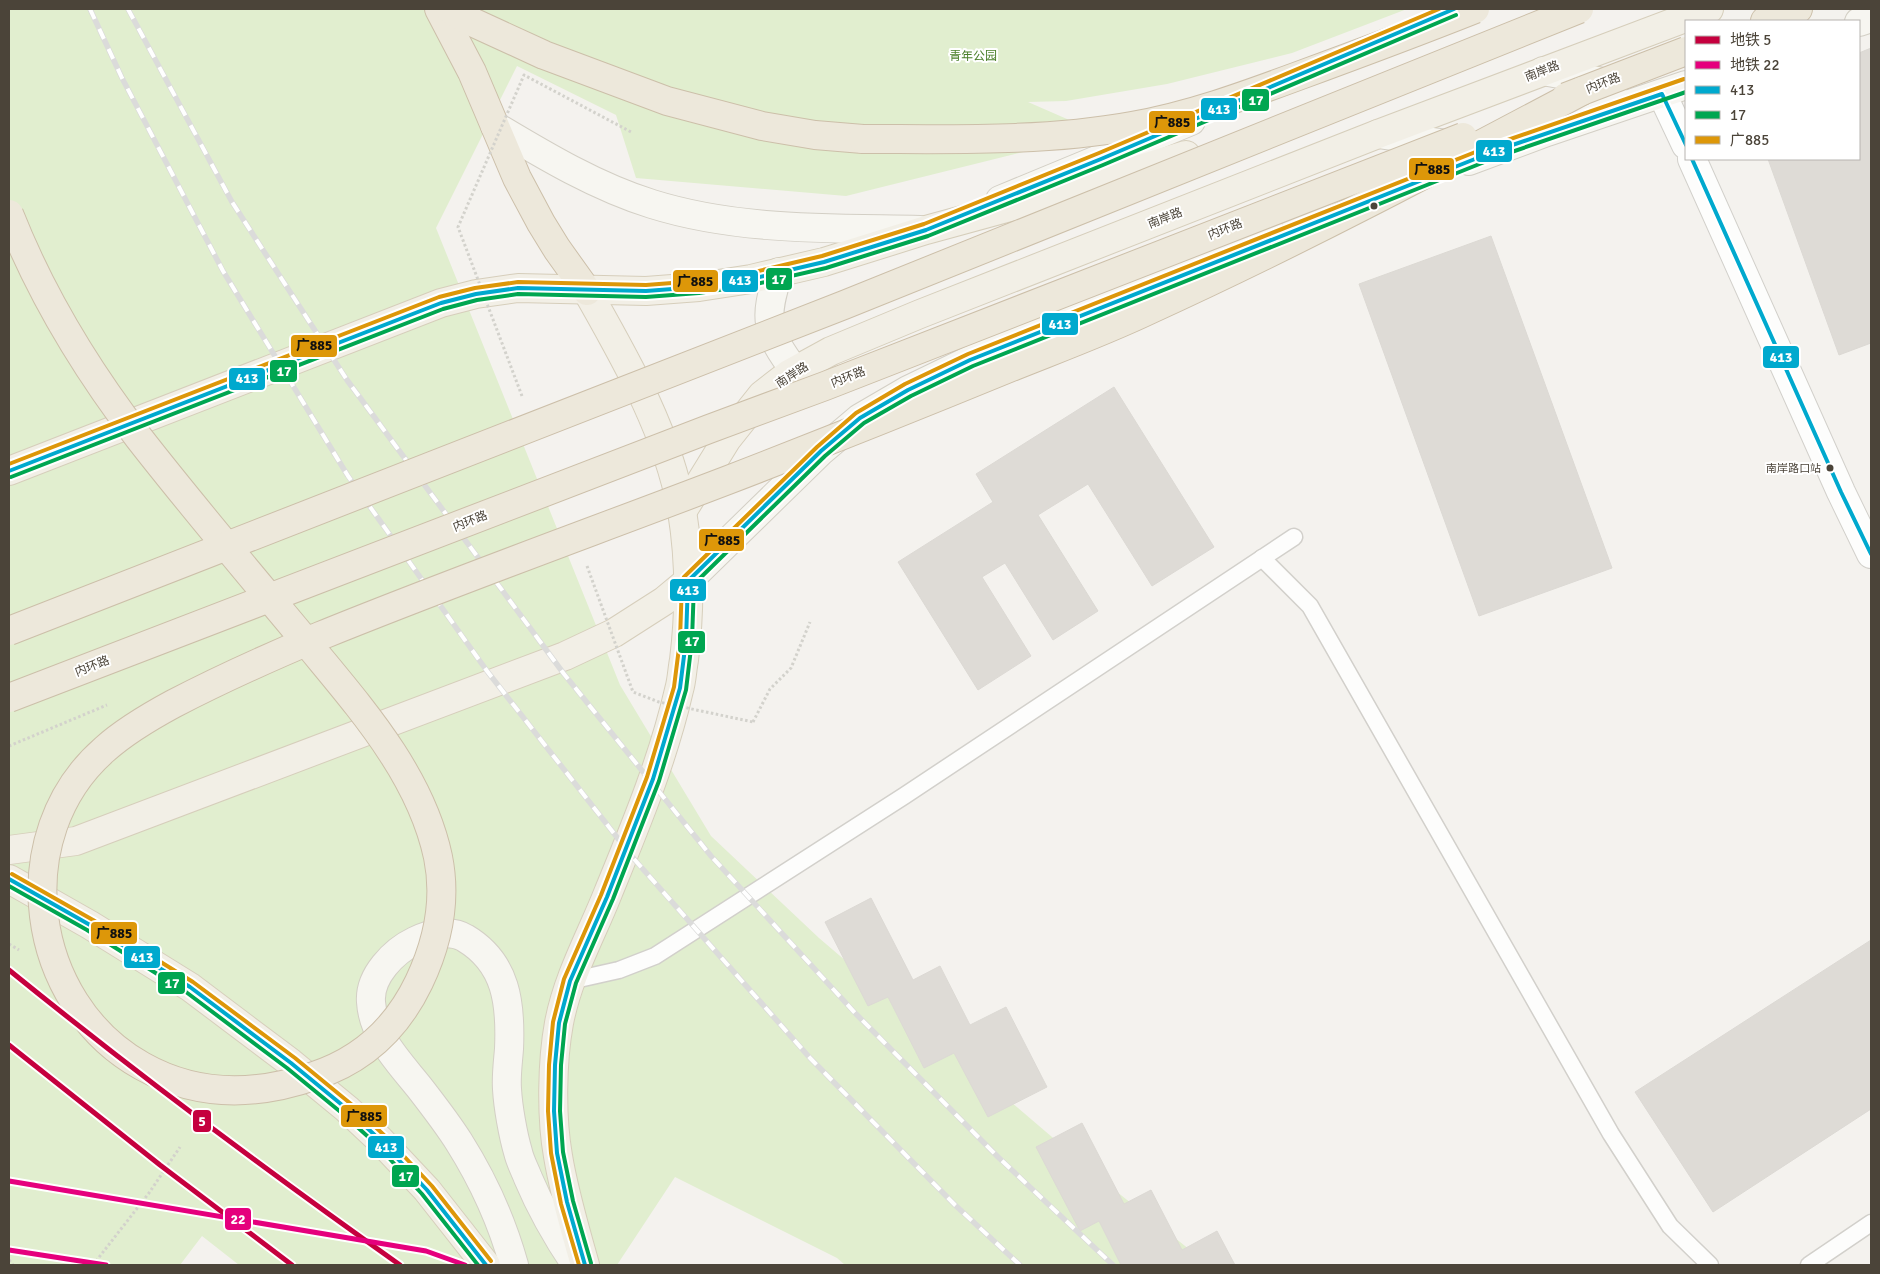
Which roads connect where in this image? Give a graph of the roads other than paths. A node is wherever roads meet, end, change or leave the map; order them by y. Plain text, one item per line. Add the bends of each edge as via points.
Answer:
1 (438, 9) edge
2 (450, 9) edge
3 (1454, 9) edge
4 (1475, 9) edge
5 (1570, 9) edge
6 (1579, 9) edge
7 (1709, 9) edge
8 (1798, 9) edge
9 (1768, 20) edge
10 (1685, 51) edge
11 (1543, 71) junction
12 (1674, 89) edge
13 (1582, 91) junction
14 (496, 126) junction
15 (1378, 134) junction
16 (1685, 140) edge
17 (1495, 151) junction
18 (1692, 160) edge
19 (9, 214) edge
20 (926, 230) junction
21 (779, 272) junction
22 (587, 291) junction
23 (795, 371) junction
24 (9, 471) edge
25 (682, 512) junction
26 (1294, 537) dead end
27 (1871, 554) edge
28 (1262, 558) junction
29 (688, 581) junction
30 (9, 631) edge
31 (9, 698) edge
32 (9, 850) edge
33 (9, 879) edge
34 (570, 981) junction
35 (1871, 1223) edge
36 (486, 1265) edge
37 (514, 1265) edge
38 (576, 1265) edge
39 (584, 1265) edge
40 (1710, 1265) edge
41 (1809, 1265) edge

1 - 14 highway
2 - 4 highway, bridge via 544,55 667,101 762,126 863,139 989,139 1073,134 1156,121 1243,96
3 - 20 main road
5 - 20 main road via 1168,162
6 - 30 highway, bridge via 844,306
7 - 11 main road, 南岸路
8 - 9 highway
10 - 13 highway, 内环路, bridge
11 - 12 main road
11 - 15 main road, 南岸路
12 - 16 street
12 - 17 main road
13 - 19 highway, bridge via 1303,236 1141,314 779,460 512,560 365,618 322,636 313,639 304,643 296,646 206,686 147,718 106,748 80,775 58,809 44,856 41,901 56,967 74,1001 93,1027 121,1053 149,1070 182,1082 212,1090 252,1091 284,1086 324,1073 359,1055 386,1033 411,999 431,956 443,901 438,859 428,822 383,739 312,649 306,642 293,626 280,611 141,441 109,397 46,297
13 - 31 highway, 内环路, bridge via 825,386
14 - 20 main road via 575,171 625,194 686,213 741,223
14 - 22 highway via 517,178 541,223
15 - 17 main road
15 - 23 main road, 南岸路 via 920,314 831,351
17 - 29 main road via 978,357 908,390 860,418 820,451
18 - 27 street
20 - 21 main road via 824,262
21 - 22 main road via 699,288
21 - 23 main road via 770,297 769,322 778,348
22 - 24 main road via 518,288 441,303
22 - 25 main road via 646,404 670,460
23 - 25 main road, 南岸路 via 762,395 727,439
25 - 29 main road
26 - 28 lane
28 - 34 lane via 904,796 655,956 626,968
28 - 40 lane via 1310,606 1611,1134 1670,1226
29 - 32 main road via 614,633 565,656 83,838
29 - 34 main road via 680,688 653,779
33 - 36 main road via 190,987 305,1075 380,1140 427,1190
34 - 39 main road via 559,1023 554,1111 557,1153
35 - 41 lane
37 - 38 main road via 491,1199 460,1143 387,1046 373,1014 370,1000 375,980 392,958 408,944 425,936 442,933 462,936 481,948 498,970 509,1000 507,1089 518,1153 541,1207

